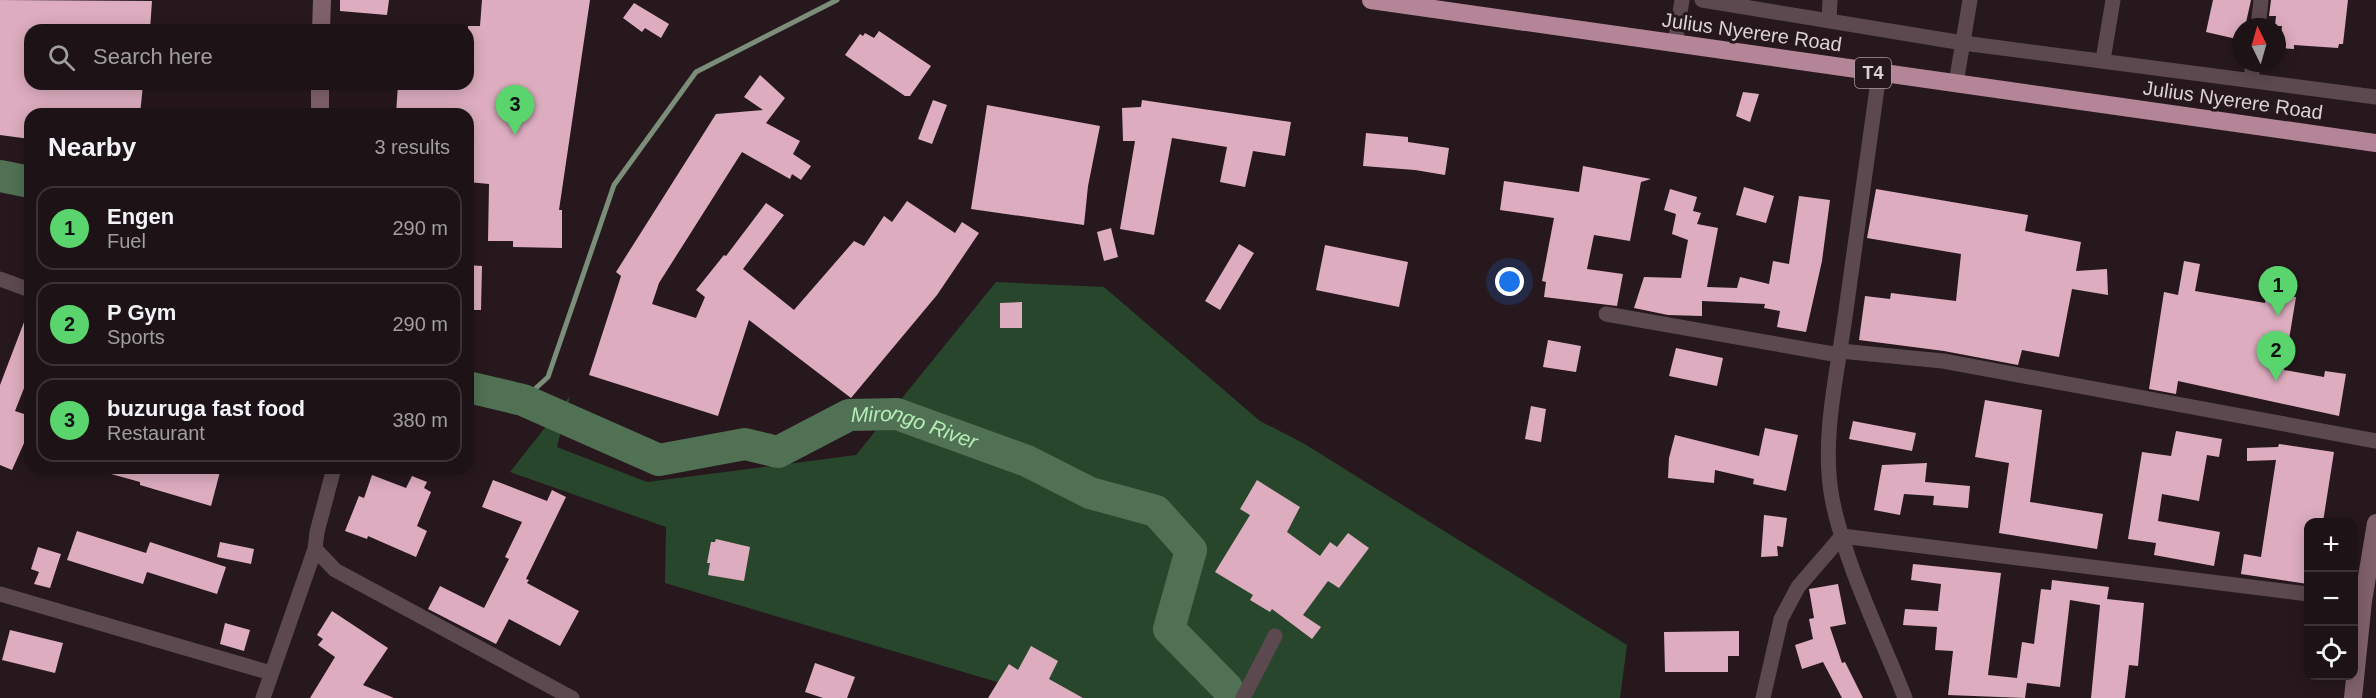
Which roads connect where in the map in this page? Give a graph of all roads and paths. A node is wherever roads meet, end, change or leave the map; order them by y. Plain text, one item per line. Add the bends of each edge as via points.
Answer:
1 (322, 0) edge
2 (1371, 0) edge
3 (1682, 0) edge
4 (1702, 0) edge
5 (1830, 0) edge
6 (1970, 0) edge
7 (2113, 0) edge
8 (2261, 0) edge
9 (2259, 18) edge
10 (1829, 21) junction
11 (321, 24) edge
12 (1675, 43) junction
13 (1963, 43) junction
14 (2103, 60) junction
15 (2252, 72) edge
16 (1879, 74) junction
17 (2251, 80) junction
18 (1956, 83) junction
19 (320, 90) edge
20 (2376, 97) edge
21 (320, 108) edge
22 (2376, 143) edge
23 (0, 279) edge
24 (24, 288) edge
25 (1606, 314) dead end
26 (1840, 353) junction
27 (2376, 441) edge
28 (332, 474) edge
29 (2376, 523) edge
30 (1842, 536) junction
31 (315, 549) junction
32 (0, 594) edge
33 (2304, 594) edge
34 (2358, 600) edge
35 (2357, 626) edge
36 (1275, 636) dead end
37 (271, 673) junction
38 (263, 698) edge
39 (572, 698) edge
40 (1243, 698) edge
41 (1763, 698) edge
42 (1905, 698) edge
43 (2353, 698) edge

1 - 11 main road
2 - 12 highway, Julius Nyerere Road / T4
3 - 12 street
4 - 10 street
5 - 10 street
6 - 13 street
7 - 14 street
8 - 9 street
10 - 13 street
12 - 16 highway, Julius Nyerere Road / T4
13 - 14 street
13 - 18 street
14 - 17 street
15 - 17 street
16 - 18 highway, Julius Nyerere Road / T4
16 - 26 street
17 - 20 street
18 - 22 highway, Julius Nyerere Road / T4
19 - 21 main road
23 - 24 street
25 - 26 street
26 - 27 street via 1943,361
26 - 30 street via 1830,467
28 - 31 street
29 - 34 main road
30 - 33 street
30 - 41 street via 1798,587 1781,619
30 - 42 street
31 - 37 street
31 - 39 street via 335,570
32 - 37 street
35 - 43 main road
36 - 40 street
37 - 38 street

